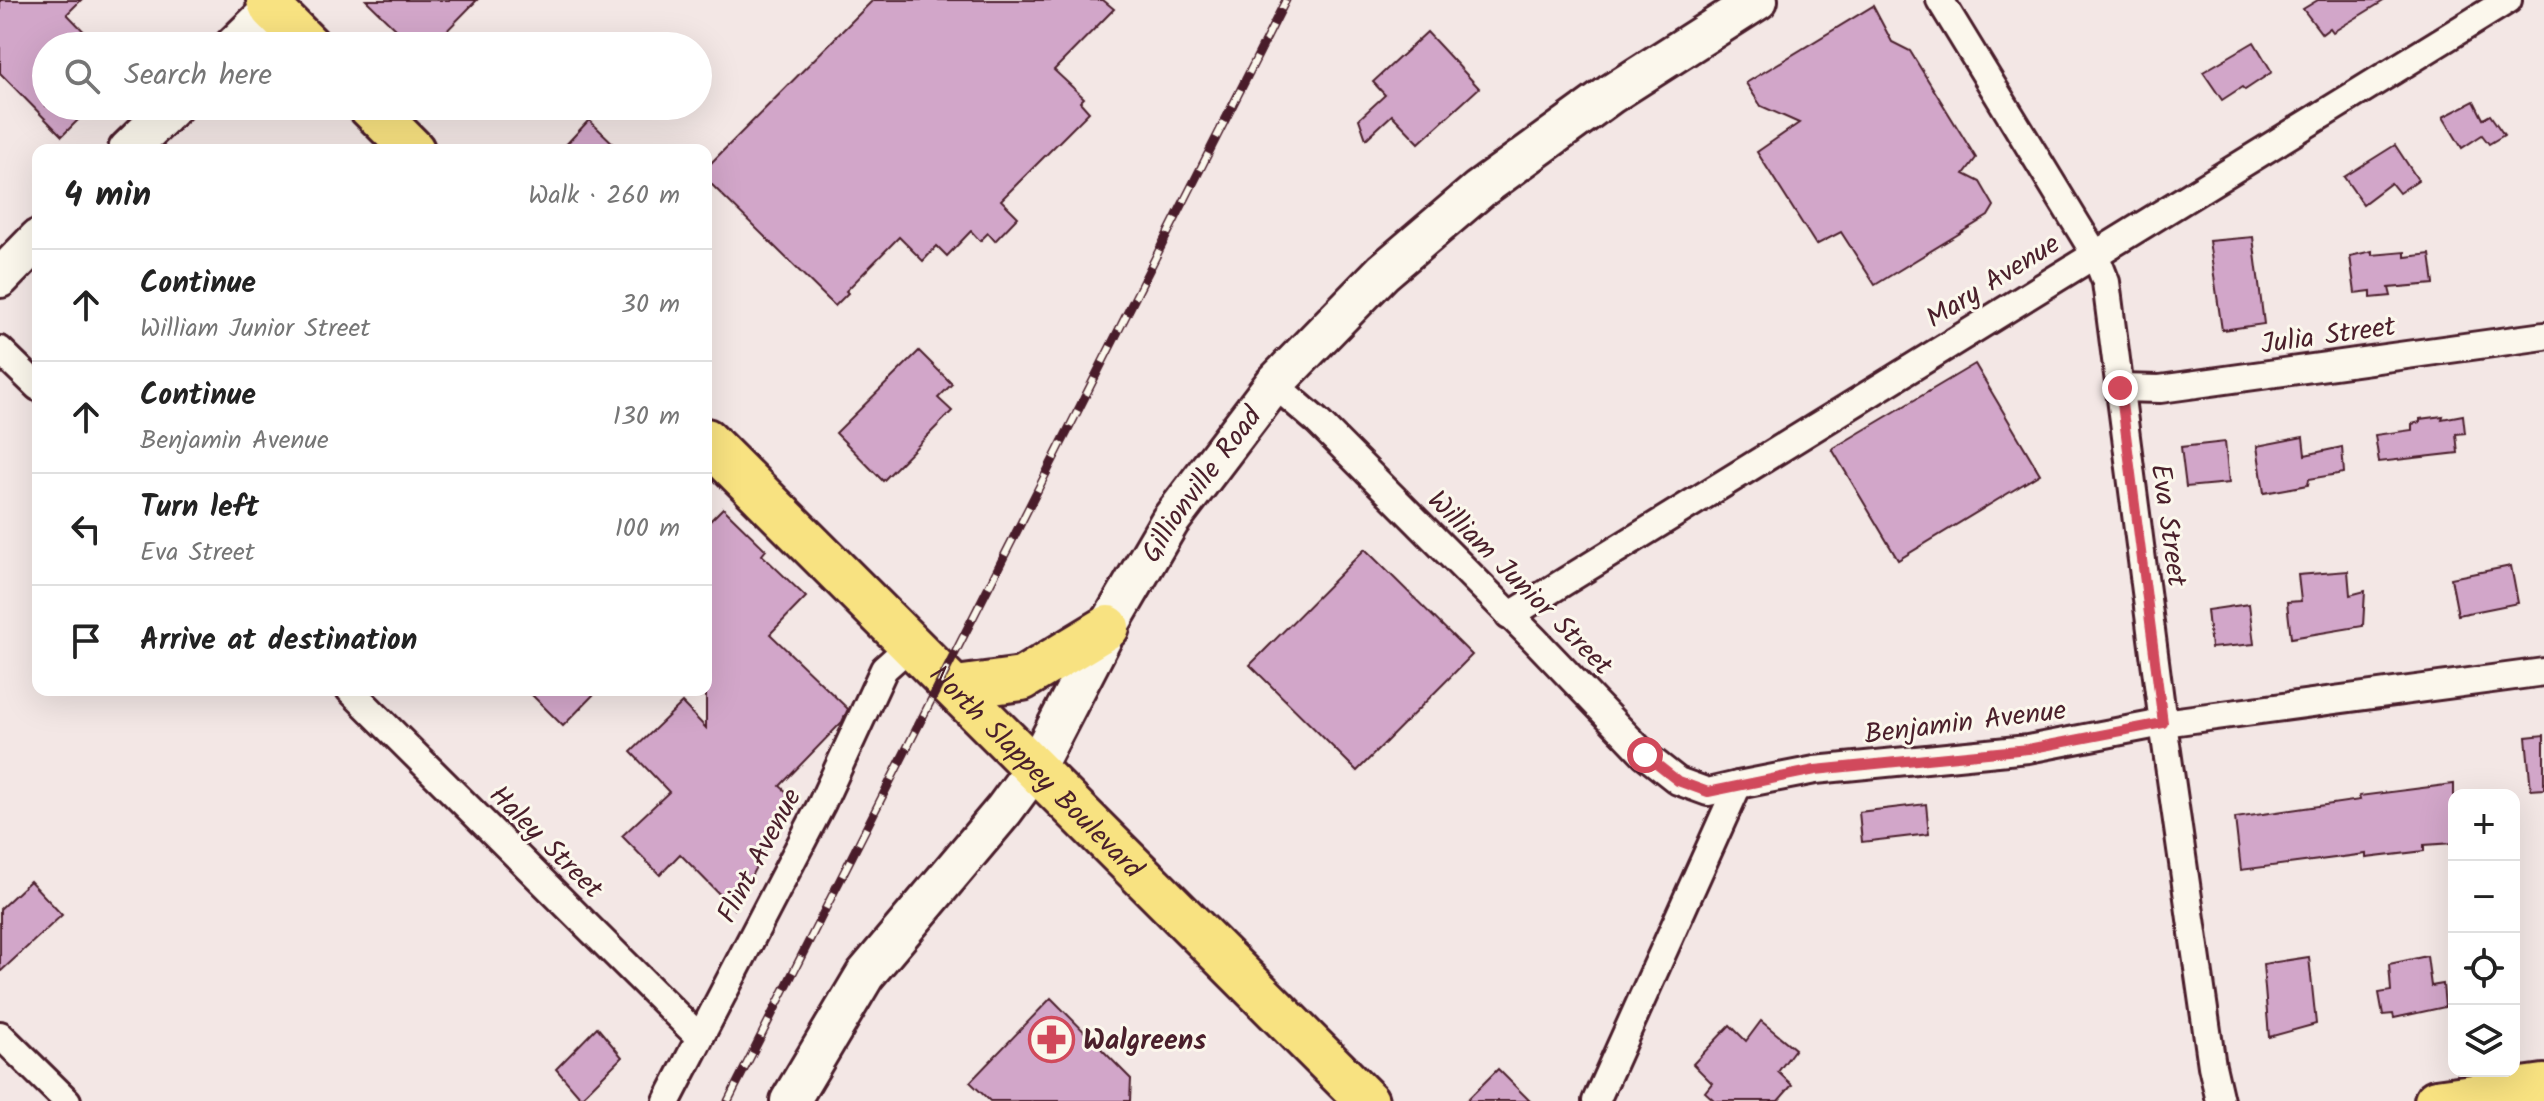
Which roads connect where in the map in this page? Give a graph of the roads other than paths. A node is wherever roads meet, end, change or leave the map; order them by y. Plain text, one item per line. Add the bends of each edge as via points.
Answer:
1 (1758, 0) edge
2 (1940, 0) edge
3 (2508, 0) edge
4 (265, 3) edge
5 (244, 32) edge
6 (295, 32) edge
7 (159, 120) edge
8 (383, 120) edge
9 (134, 144) edge
10 (407, 144) edge
11 (32, 245) edge
12 (2095, 254) junction
13 (0, 278) edge
14 (2544, 336) edge
15 (0, 350) edge
16 (32, 381) edge
17 (1274, 384) junction
18 (2120, 388) junction
19 (712, 446) edge
20 (1509, 616) junction
21 (1108, 627) junction
22 (912, 644) junction
23 (2544, 672) edge
24 (956, 688) junction
25 (356, 696) edge
26 (2163, 723) junction
27 (1035, 768) junction
28 (1738, 785) junction
29 (0, 1035) edge
30 (699, 1037) junction
31 (2544, 1086) edge
32 (1596, 1099) edge
33 (67, 1101) edge
34 (667, 1101) edge
35 (790, 1101) edge
36 (1367, 1101) edge
37 (2220, 1101) edge
38 (2436, 1101) edge

1 - 17 main road, Gillionville Road via 1611,94 1479,190 1383,272
2 - 12 street, Eva Street
3 - 12 street, Mary Avenue
4 - 5 main road
4 - 6 main road
7 - 9 main road
8 - 10 main road
11 - 13 main road
12 - 18 street, Eva Street via 2106,282
12 - 20 street, Mary Avenue
14 - 18 street, Julia Street via 2160,389
15 - 16 street
17 - 20 street, William Junior Street
17 - 21 main road, Gillionville Road via 1170,521
18 - 26 street, Eva Street
19 - 22 main road, North Slappey Boulevard
20 - 28 street, William Junior Street via 1645,755 1678,781 1708,792
21 - 24 main road via 1022,679
21 - 27 main road, Gillionville Road
22 - 24 main road, North Slappey Boulevard
22 - 30 street, Flint Avenue via 884,669 822,803
23 - 26 street, Benjamin Avenue
24 - 27 main road, North Slappey Boulevard
25 - 30 street, Haley Street
26 - 28 street, Benjamin Avenue via 2028,749 1815,770
26 - 37 street, Eva Street
27 - 35 main road, Gillionville Road via 865,975
27 - 36 main road, North Slappey Boulevard
28 - 32 street
29 - 33 street
30 - 34 street, Flint Avenue
31 - 38 main road

